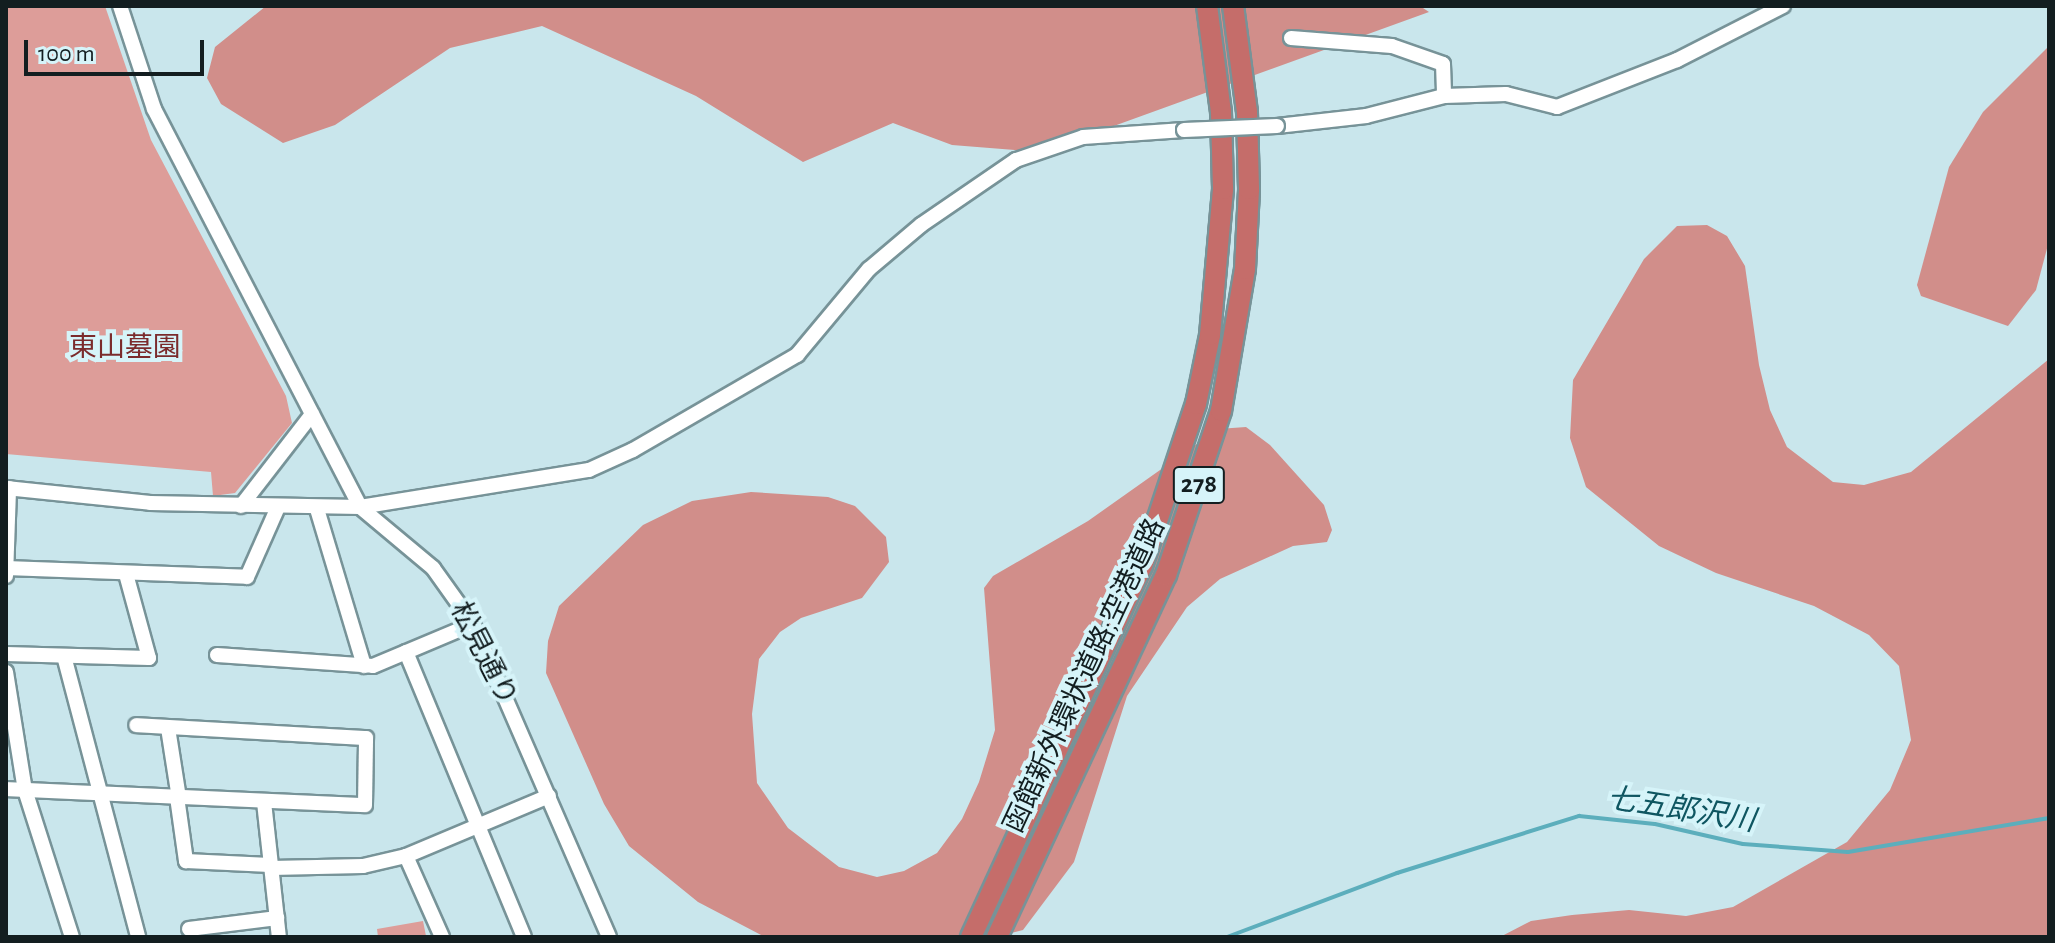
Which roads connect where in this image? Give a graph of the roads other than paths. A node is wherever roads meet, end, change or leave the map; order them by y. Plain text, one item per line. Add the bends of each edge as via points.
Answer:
1 (120, 6) edge
2 (1207, 6) edge
3 (1233, 6) edge
4 (1783, 6) edge
5 (1291, 38) dead end
6 (1444, 96) junction
7 (312, 414) junction
8 (8, 488) edge
9 (241, 506) junction
10 (278, 507) junction
11 (360, 507) junction
12 (317, 509) junction
13 (6, 568) edge
14 (126, 574) junction
15 (6, 576) edge
16 (473, 624) junction
17 (406, 652) junction
18 (6, 654) edge
19 (217, 655) dead end
20 (64, 656) junction
21 (364, 666) junction
22 (6, 672) edge
23 (136, 725) dead end
24 (168, 728) junction
25 (6, 789) edge
26 (25, 790) junction
27 (99, 793) junction
28 (549, 796) junction
29 (178, 798) junction
30 (264, 802) junction
31 (478, 826) junction
32 (406, 856) junction
33 (270, 866) junction
34 (277, 918) junction
35 (189, 929) dead end
36 (974, 929) edge
37 (999, 932) edge
38 (72, 937) edge
39 (138, 937) edge
40 (279, 937) edge
41 (442, 937) edge
42 (524, 937) edge
43 (609, 937) edge

1 - 7 street via 154,109
2 - 36 highway, 函館新外環状道路;空港道路 / 278 via 1221,112 1223,189 1210,335 1196,404 1142,566
3 - 37 highway, 函館新外環状道路;空港道路 / 278 via 1247,112 1249,189 1245,269 1221,411 1166,575
4 - 6 street via 1677,60 1557,107 1506,94
5 - 6 street via 1392,46 1443,64
6 - 11 street, bridge via 1366,116 1083,137 1016,160 921,225 869,269 797,355 589,470
7 - 9 street
7 - 11 street
8 - 9 street via 102,500
8 - 13 street
9 - 10 street
10 - 12 street
10 - 14 street via 247,577
11 - 12 street
11 - 16 street, 松見通り via 433,568
12 - 21 street
13 - 14 street
13 - 15 street
14 - 20 street via 149,658
16 - 17 street
16 - 28 street, 松見通り
17 - 21 street
17 - 31 street
18 - 20 street
19 - 21 street
20 - 27 street
22 - 26 street
23 - 24 street
24 - 29 street
24 - 30 street via 366,738 365,805
25 - 26 street
26 - 27 street
26 - 38 street
27 - 29 street
27 - 39 street
28 - 31 street
28 - 43 street, 松見通り
29 - 30 street
29 - 33 street via 186,861
30 - 33 street
31 - 32 street
31 - 42 street
32 - 33 street via 363,866
32 - 41 street
33 - 34 street
34 - 35 street
34 - 40 street

